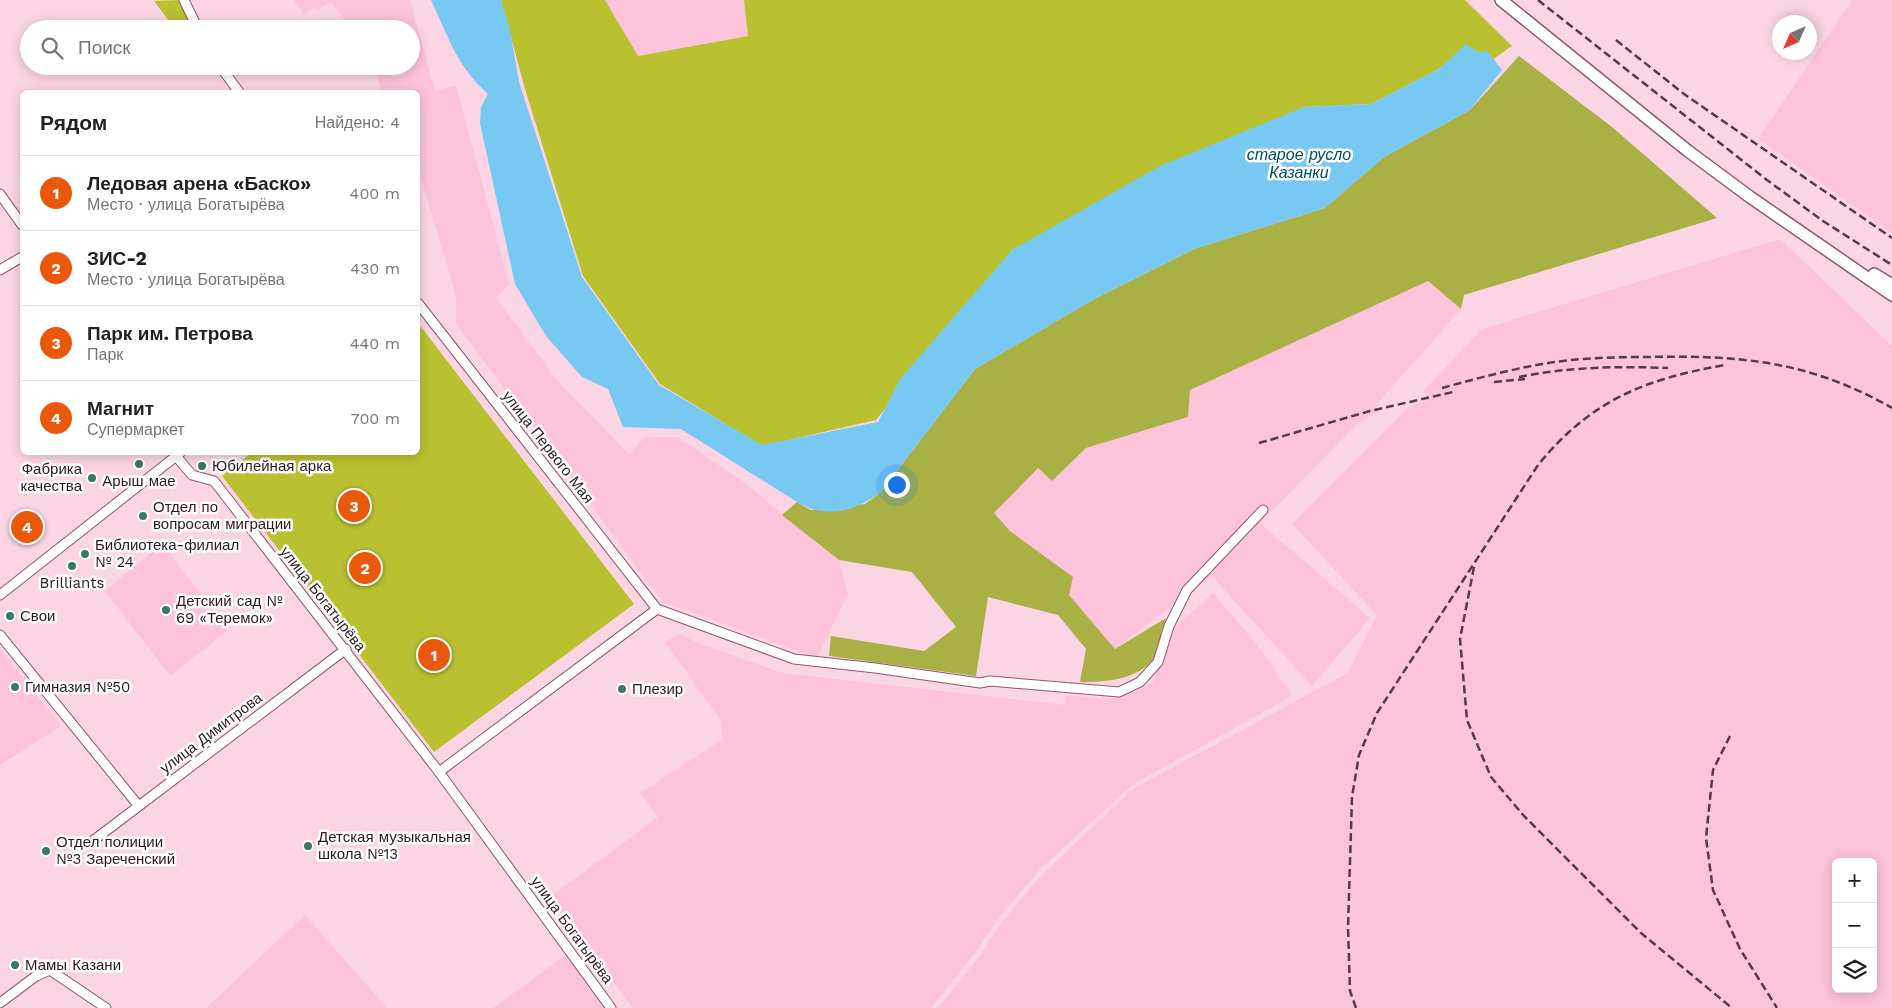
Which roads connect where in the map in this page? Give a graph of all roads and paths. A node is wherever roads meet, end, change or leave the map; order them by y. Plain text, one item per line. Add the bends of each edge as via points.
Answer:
1 (184, 0) edge
2 (1501, 0) edge
3 (194, 20) edge
4 (226, 75) edge
5 (237, 90) edge
6 (0, 194) edge
7 (20, 222) edge
8 (1811, 239) junction
9 (20, 258) edge
10 (0, 270) edge
11 (1892, 285) edge
12 (1892, 295) edge
13 (420, 306) edge
14 (177, 455) edge
15 (179, 455) edge
16 (1263, 510) dead end
17 (0, 595) edge
18 (657, 609) junction
19 (0, 635) edge
20 (346, 649) junction
21 (439, 772) junction
22 (138, 806) junction
23 (94, 840) dead end
24 (0, 1003) edge
25 (106, 1008) edge
26 (611, 1008) edge

1 - 3 street
2 - 8 main road via 1688,151
4 - 5 street
6 - 7 street
8 - 11 main road
8 - 12 main road
9 - 10 street
13 - 18 street, улица Первого Мая
14 - 17 street
15 - 20 street, улица Богатырёва via 192,475 214,481
16 - 18 street via 1187,590 1169,626 1158,662 1140,682 1119,692 990,681 980,683 794,659
18 - 21 street
19 - 22 street
20 - 21 street, улица Богатырёва
20 - 22 street, улица Димитрова
21 - 26 street, улица Богатырёва
22 - 23 street, улица Димитрова
24 - 25 street via 36,976 50,970

